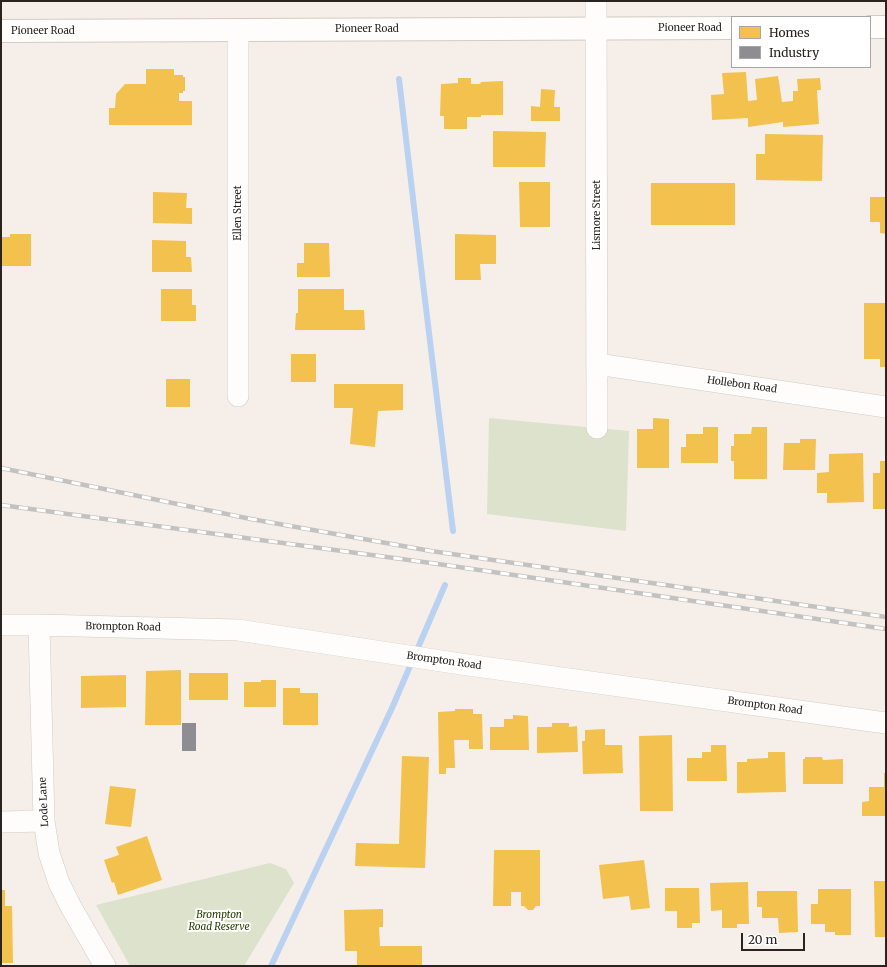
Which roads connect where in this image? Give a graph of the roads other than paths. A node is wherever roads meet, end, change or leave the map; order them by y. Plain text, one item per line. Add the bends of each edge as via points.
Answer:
1 (596, 1) edge
2 (871, 27) edge
3 (886, 27) edge
4 (731, 28) edge
5 (596, 29) junction
6 (238, 30) junction
7 (1, 31) edge
8 (597, 364) junction
9 (238, 396) dead end
10 (886, 407) edge
11 (597, 428) dead end
12 (1, 625) edge
13 (39, 625) junction
14 (886, 723) edge
15 (44, 821) junction
16 (1, 822) edge
17 (105, 966) edge

1 - 5 street, Lismore Street
2 - 3 main road
4 - 5 main road, Pioneer Road
5 - 6 main road, Pioneer Road
5 - 8 street, Lismore Street
6 - 7 main road, Pioneer Road
6 - 9 street, Ellen Street
8 - 10 street, Hollebon Road
8 - 11 street, Lismore Street
12 - 13 street, Brompton Road
13 - 14 street, Brompton Road via 238,630
13 - 15 street, Lode Lane
15 - 16 street
15 - 17 street, Lode Lane via 49,853 59,883

